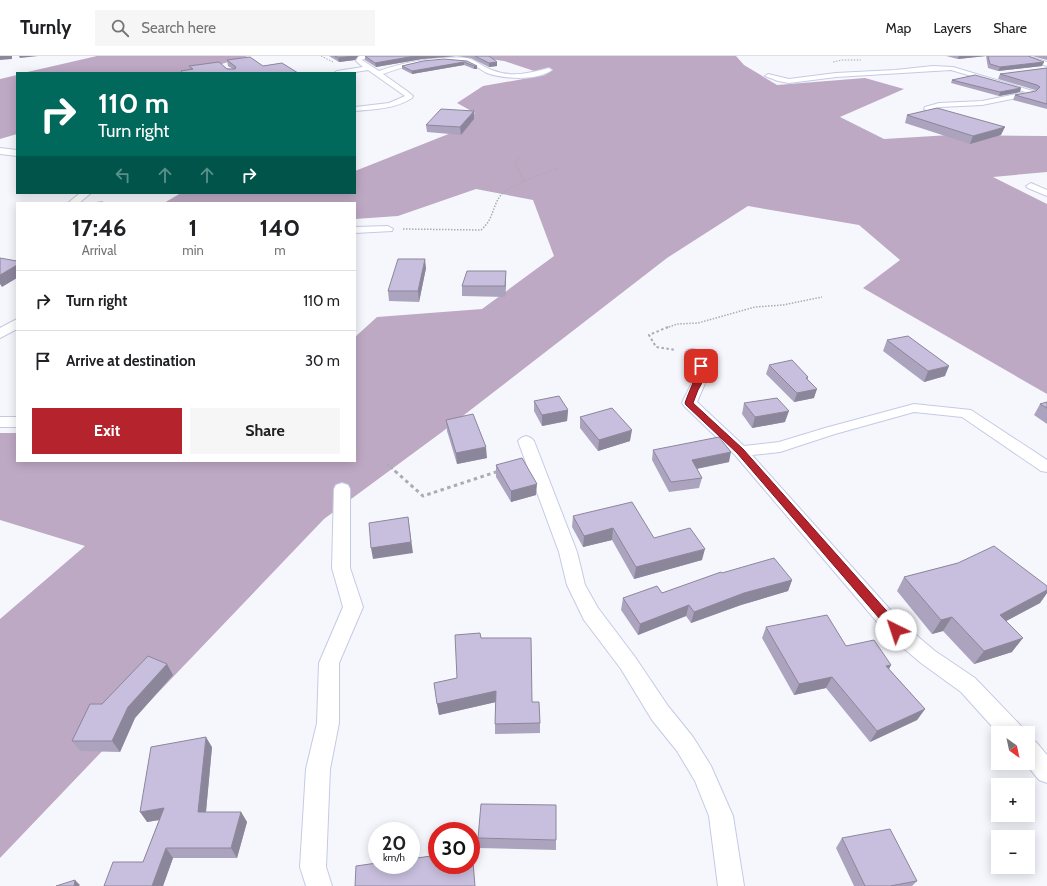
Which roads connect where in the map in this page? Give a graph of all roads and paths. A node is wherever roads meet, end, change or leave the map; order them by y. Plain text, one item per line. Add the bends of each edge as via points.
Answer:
1 (367, 56) edge
2 (1021, 56) edge
3 (1047, 64) edge
4 (368, 68) junction
5 (549, 70) dead end
6 (343, 72) edge
7 (378, 74) junction
8 (997, 75) dead end
9 (768, 76) dead end
10 (982, 76) junction
11 (356, 109) edge
12 (928, 109) edge
13 (0, 151) edge
14 (16, 153) edge
15 (521, 157) dead end
16 (558, 168) dead end
17 (524, 181) junction
18 (1031, 186) dead end
19 (1047, 193) edge
20 (85, 194) edge
21 (74, 202) edge
22 (388, 229) joint
23 (356, 230) edge
24 (822, 297) dead end
25 (16, 324) edge
26 (0, 334) edge
27 (692, 353) joint
28 (0, 422) edge
29 (16, 422) edge
30 (526, 441) dead end
31 (740, 451) junction
32 (387, 464) dead end
33 (1047, 467) edge
34 (501, 470) edge
35 (342, 489) dead end
36 (1006, 726) edge
37 (1035, 758) edge
38 (1047, 772) edge
39 (319, 886) edge
40 (731, 886) edge

1 - 4 street via 359,59
2 - 3 street
4 - 6 street
4 - 7 street
5 - 7 street via 525,76 500,75 471,61 460,59 410,65
7 - 11 street via 409,96 386,106
8 - 10 street
9 - 10 street via 789,81 937,67
10 - 12 street via 1034,92 982,102 939,105
13 - 14 street
15 - 17 path via 516,162
16 - 17 path
17 - 22 path via 501,194 488,224 481,230
18 - 19 street
20 - 21 street
22 - 23 street
24 - 27 path via 782,305 755,307 698,323 677,324 649,335 656,347
25 - 26 street
27 - 31 street via 701,366 699,381 689,403
28 - 29 street
30 - 40 street via 568,552 576,585 591,614 632,669 660,713 685,744 703,774 721,816
31 - 33 street via 780,447 914,408 966,413
31 - 36 street via 896,630 928,657 968,685
32 - 34 path via 423,496
35 - 39 street via 341,568 353,607 329,663 328,723 318,769 313,867
37 - 38 street

